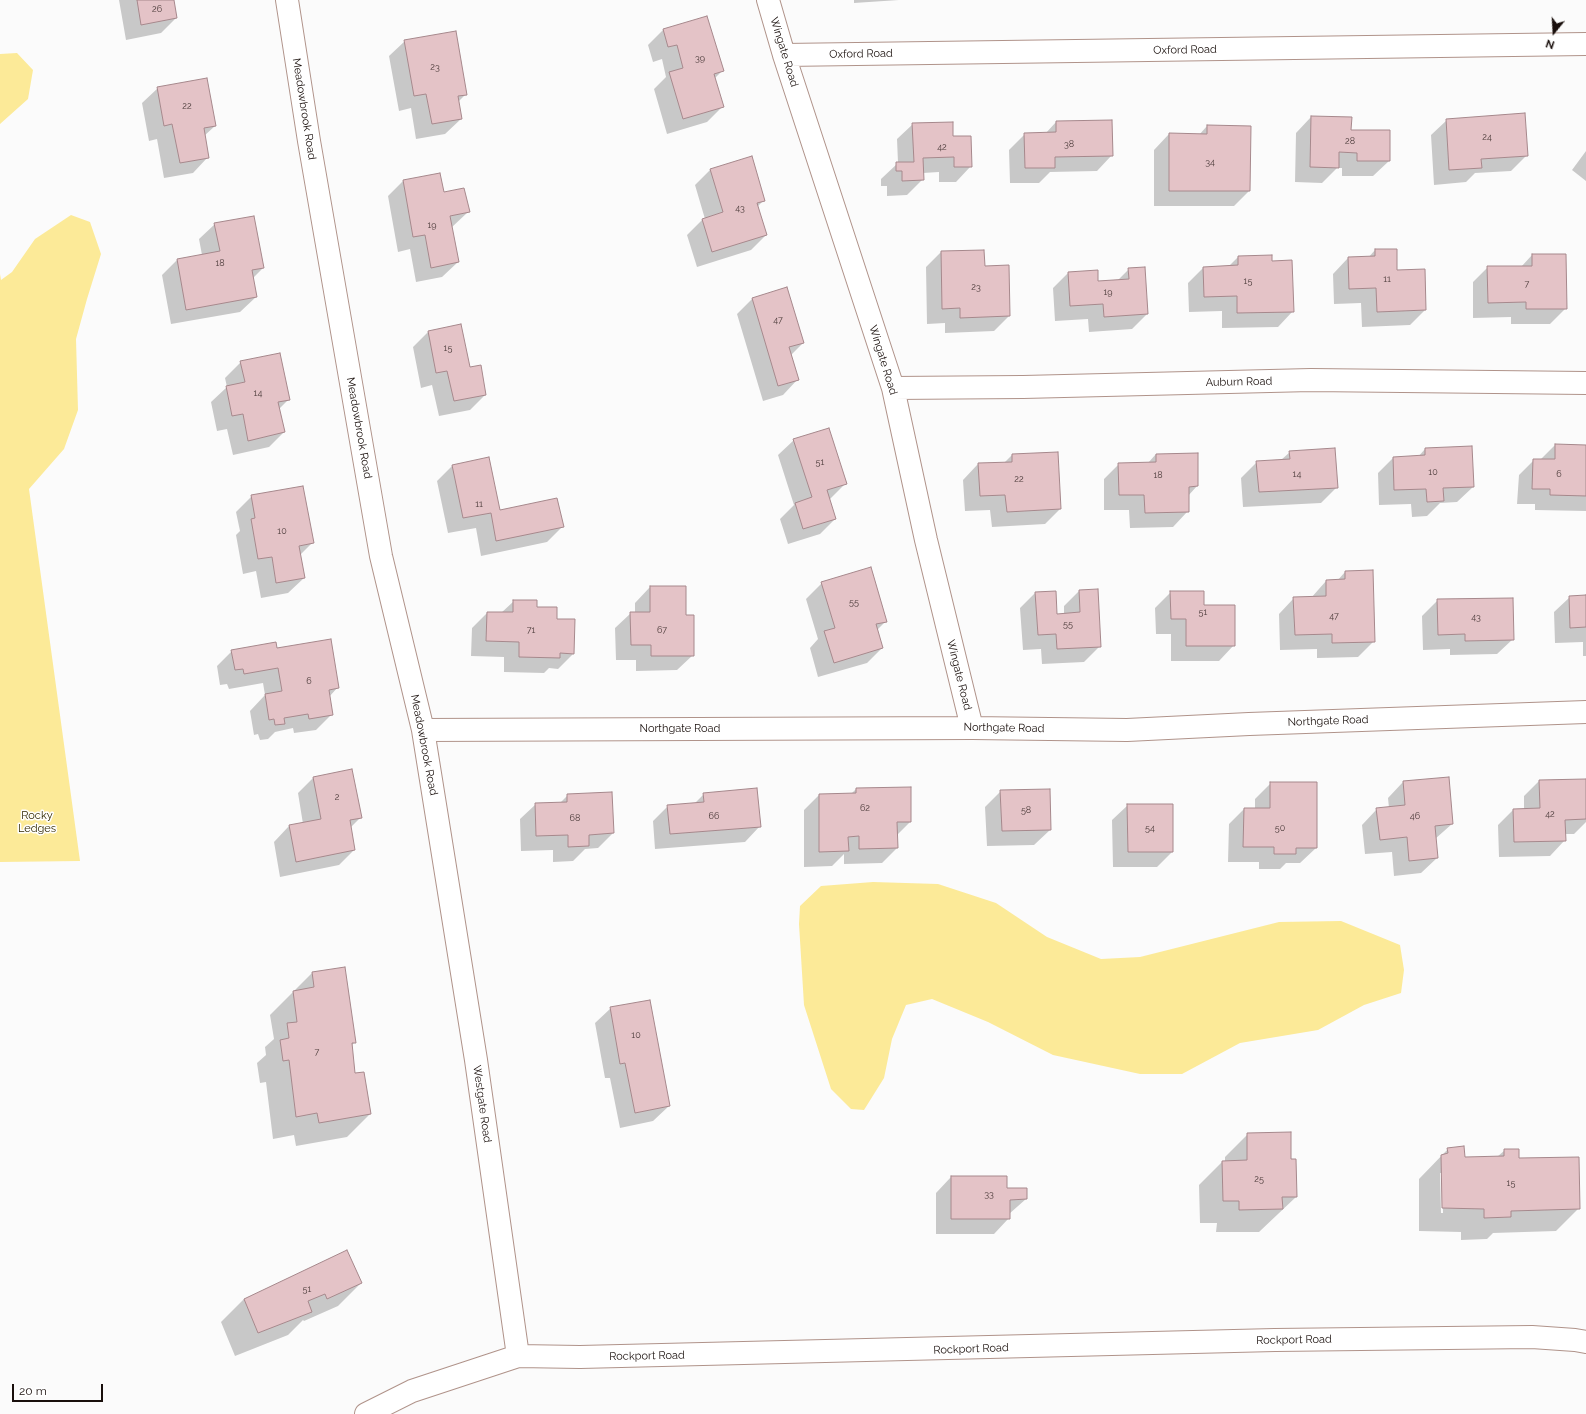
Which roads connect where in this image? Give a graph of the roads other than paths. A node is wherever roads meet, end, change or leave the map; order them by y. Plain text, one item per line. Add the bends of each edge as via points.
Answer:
1 (287, 0) edge
2 (768, 0) edge
3 (1586, 44) edge
4 (784, 55) junction
5 (1586, 383) edge
6 (893, 388) junction
7 (1586, 712) edge
8 (972, 728) junction
9 (422, 730) junction
10 (443, 853) joint
11 (1586, 1342) edge
12 (518, 1356) junction
13 (366, 1414) edge

1 - 9 street, Meadowbrook Road via 381,556
2 - 4 street, Wingate Road
3 - 4 street, Oxford Road
4 - 6 street, Wingate Road
5 - 6 street, Auburn Road via 1311,380
6 - 8 street, Wingate Road via 926,540
7 - 8 street, Northgate Road via 1127,730
8 - 9 street, Northgate Road
9 - 10 street, Meadowbrook Road
10 - 12 street, Westgate Road via 476,1060
11 - 12 street, Rockport Road via 1532,1337 1282,1340 596,1357
12 - 13 street, Rockport Road via 412,1391

